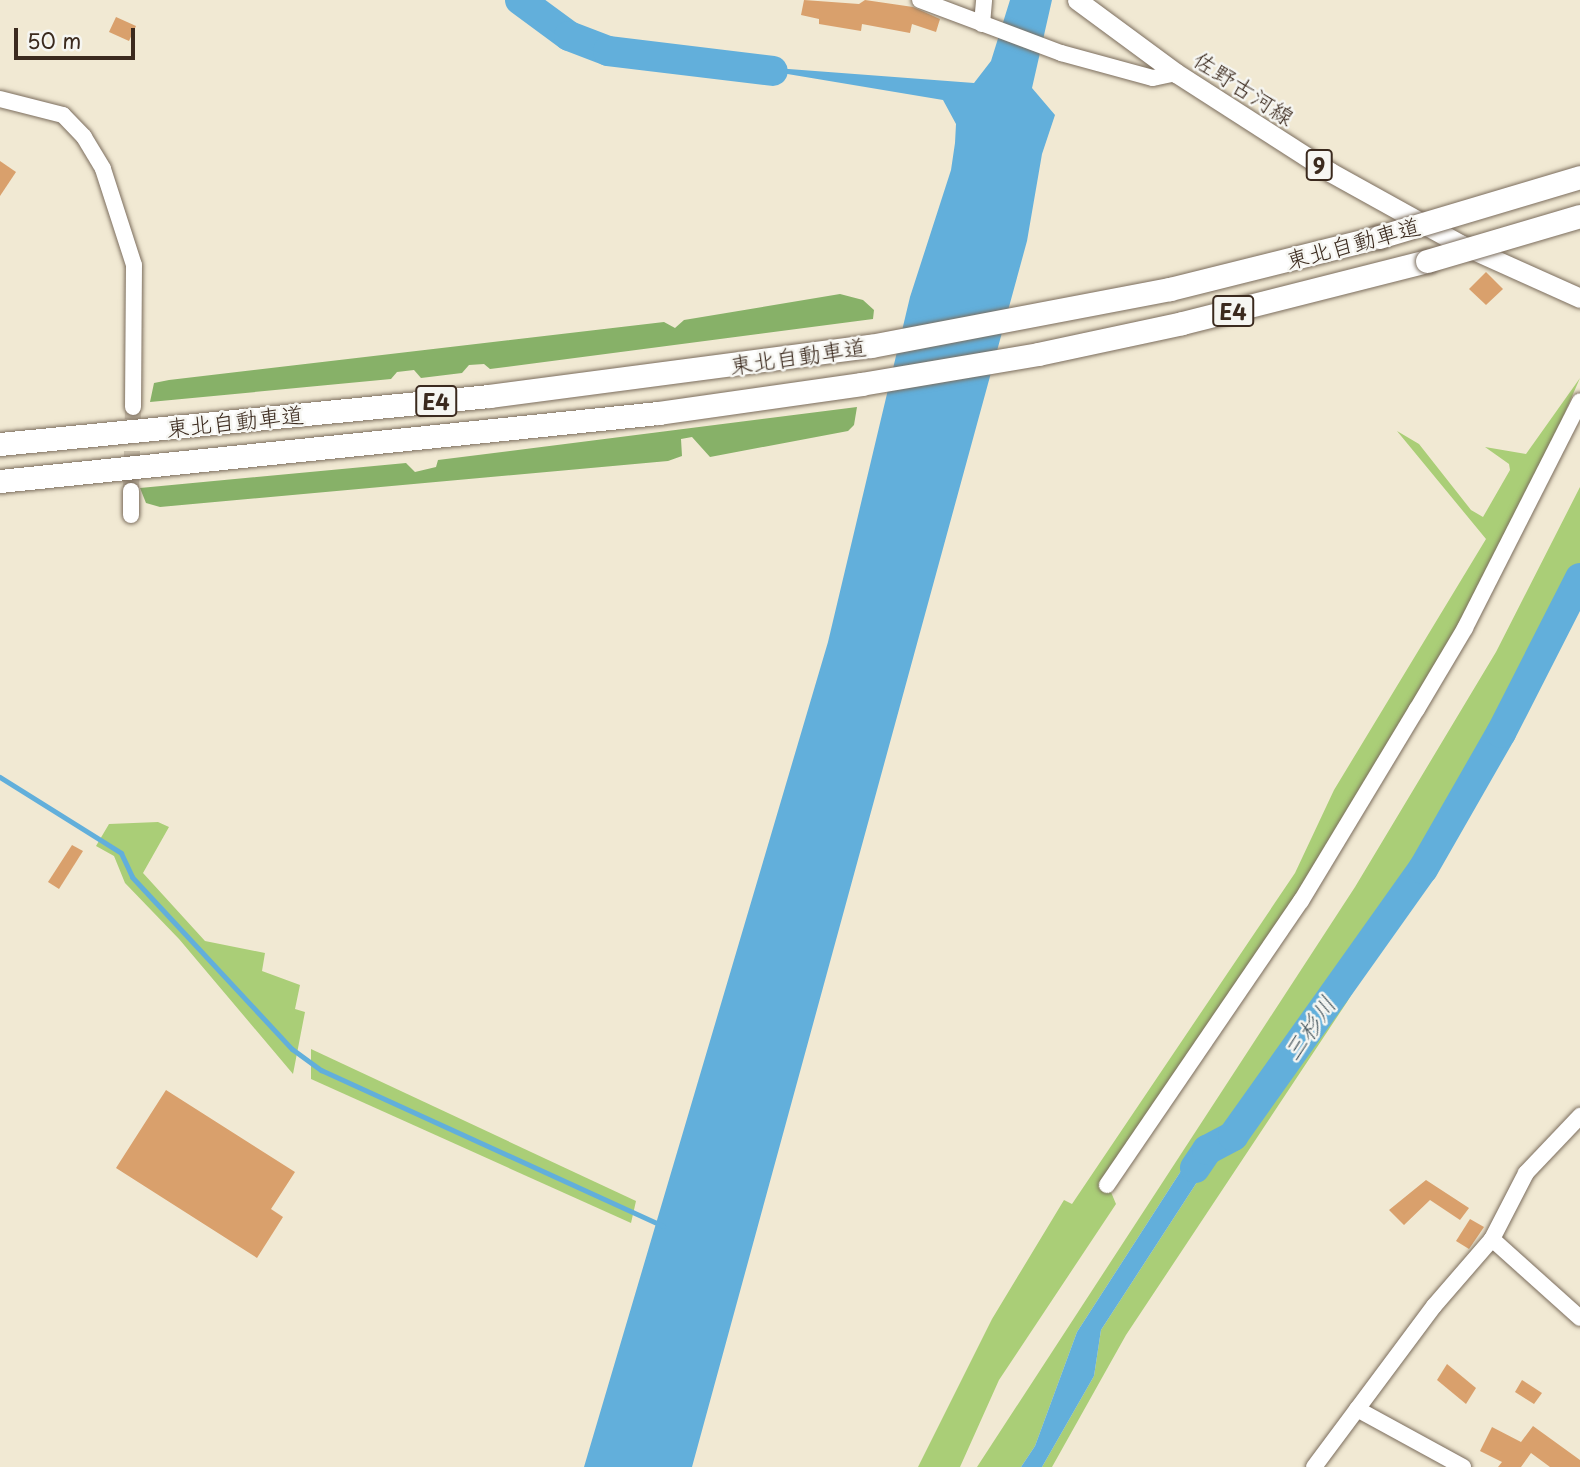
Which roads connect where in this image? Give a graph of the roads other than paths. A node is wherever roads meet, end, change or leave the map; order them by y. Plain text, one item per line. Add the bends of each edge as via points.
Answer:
1 (920, 0) edge
2 (984, 0) edge
3 (1077, 0) edge
4 (982, 24) junction
5 (1176, 73) junction
6 (0, 99) edge
7 (1580, 177) edge
8 (1580, 216) edge
9 (1580, 298) edge
10 (1580, 401) edge
11 (133, 407) tunnel mouth
12 (0, 444) edge
13 (0, 481) edge
14 (131, 491) tunnel mouth
15 (131, 515) dead end
16 (1580, 1116) edge
17 (1107, 1185) dead end
18 (1492, 1239) junction
19 (1580, 1318) edge
20 (1357, 1409) junction
21 (1314, 1467) edge
22 (1463, 1467) edge

1 - 4 street
2 - 4 street
3 - 5 main road, 佐野古河線 / 9
4 - 5 street via 1153,78
5 - 9 main road, 佐野古河線 / 9 via 1397,211
6 - 11 street via 63,115 103,169 134,265
7 - 12 highway, 東北自動車道 / E4, bridge via 1380,237 1170,289 871,346 489,396
8 - 13 highway, 東北自動車道 / E4, bridge via 1314,292 1038,354 861,384 630,416
10 - 17 street via 1465,628 1417,709 1301,901
14 - 15 street
16 - 18 street via 1526,1173
18 - 19 street
18 - 20 street via 1434,1306
20 - 21 street
20 - 22 street

